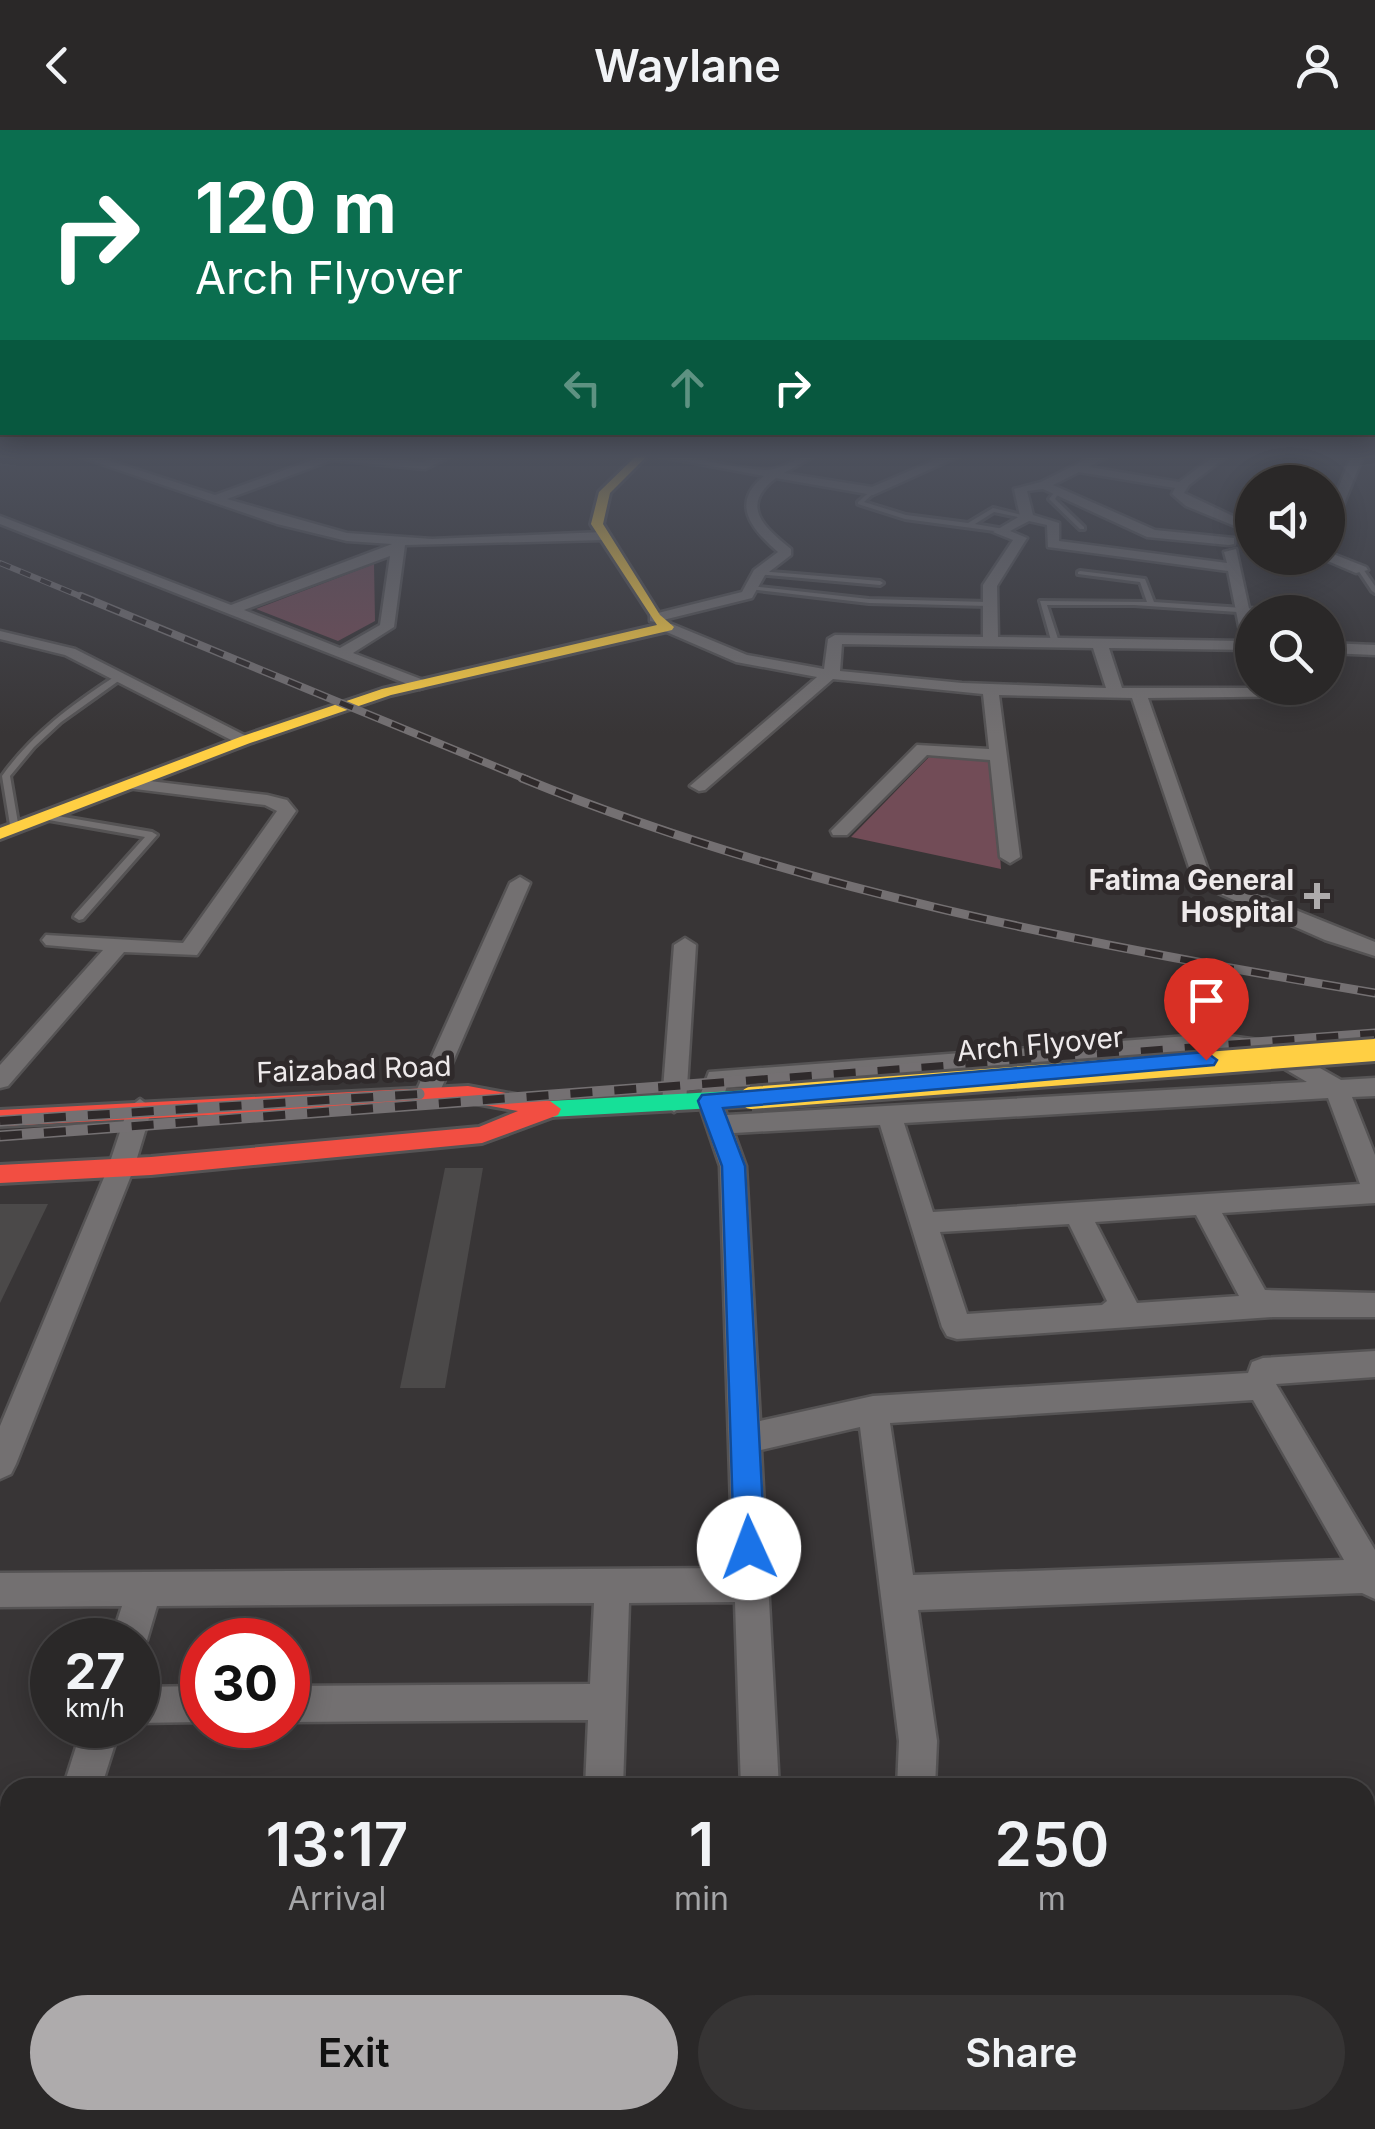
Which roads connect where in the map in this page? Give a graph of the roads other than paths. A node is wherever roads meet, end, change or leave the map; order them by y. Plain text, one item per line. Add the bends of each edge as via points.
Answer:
1 (70, 547) edge
2 (393, 547) edge
3 (399, 547) edge
4 (611, 547) edge
5 (781, 547) edge
6 (1017, 547) edge
7 (1077, 547) edge
8 (1230, 547) edge
9 (1345, 563) edge
10 (1234, 568) junction
11 (1361, 570) joint
12 (758, 573) junction
13 (1080, 573) dead end
14 (880, 583) dead end
15 (750, 588) junction
16 (1374, 592) edge
17 (1239, 595) edge
18 (988, 604) junction
19 (1151, 604) junction
20 (232, 610) junction
21 (1235, 610) edge
22 (661, 623) junction
23 (0, 635) edge
24 (991, 641) junction
25 (1055, 642) junction
26 (1098, 642) junction
27 (1235, 646) edge
28 (1345, 649) edge
29 (1375, 650) edge
30 (342, 653) junction
31 (832, 672) junction
32 (120, 678) junction
33 (420, 684) junction
34 (990, 689) junction
35 (1235, 693) edge
36 (1116, 694) junction
37 (1138, 695) junction
38 (245, 740) junction
39 (998, 755) junction
40 (133, 784) junction
41 (699, 786) dead end
42 (46, 817) junction
43 (840, 831) dead end
44 (7, 832) edge
45 (1010, 857) dead end
46 (520, 883) dead end
47 (79, 916) dead end
48 (53, 940) dead end
49 (118, 946) junction
50 (685, 946) dead end
51 (1375, 949) edge
52 (1375, 1050) edge
53 (6, 1068) edge
54 (1375, 1086) edge
55 (1338, 1089) junction
56 (426, 1096) junction
57 (674, 1103) junction
58 (140, 1108) junction
59 (544, 1109) junction
60 (714, 1113) junction
61 (889, 1115) junction
62 (0, 1118) edge
63 (121, 1168) junction
64 (0, 1174) edge
65 (1375, 1191) edge
66 (1203, 1204) junction
67 (1077, 1212) junction
68 (924, 1222) junction
69 (1375, 1305) edge
70 (1273, 1306) junction
71 (1109, 1317) junction
72 (1375, 1364) edge
73 (1261, 1386) junction
74 (872, 1410) junction
75 (745, 1439) junction
76 (0, 1464) edge
77 (1374, 1579) edge
78 (751, 1585) junction
79 (612, 1586) junction
80 (145, 1589) junction
81 (0, 1590) edge
82 (897, 1593) junction
83 (136, 1618) edge
84 (608, 1702) junction
85 (310, 1704) edge
86 (95, 1748) edge
87 (85, 1778) edge
88 (604, 1778) edge
89 (760, 1778) edge
90 (916, 1778) edge

1 - 20 street
2 - 20 street
3 - 30 street via 387,628
4 - 22 main road
5 - 12 street via 786,552
6 - 18 street via 990,585
7 - 10 street
8 - 10 street
9 - 11 street
10 - 17 street
11 - 16 lane
12 - 14 lane
12 - 15 street
13 - 19 lane via 1143,580
15 - 18 lane
15 - 22 street via 747,595
18 - 24 street
19 - 21 lane
19 - 25 lane via 1044,604
20 - 30 street
22 - 31 street via 748,660
22 - 33 main road
23 - 32 street via 70,652
24 - 25 street
24 - 31 street via 835,638
25 - 26 street
26 - 27 street
26 - 36 street
28 - 29 street
30 - 33 street
31 - 34 street
31 - 41 street
32 - 38 street
32 - 44 lane via 32,740 6,776
33 - 38 main road
34 - 36 street
34 - 39 street
35 - 37 street
36 - 37 street
37 - 51 street via 1199,872
38 - 40 main road
39 - 43 street via 923,749
39 - 45 street
40 - 42 main road
40 - 49 street via 267,800 287,810 189,950
42 - 44 main road
42 - 47 lane via 152,835
46 - 56 street
48 - 49 street
49 - 53 street
50 - 57 street
52 - 60 main road, Arch Flyover, bridge via 751,1098
54 - 55 street
55 - 60 street via 1266,1048 1214,1042 717,1078
55 - 61 street
55 - 65 street
56 - 58 main road, Faizabad Road
56 - 59 main road, Faizabad Road via 468,1094
57 - 59 main road, Faizabad Road
57 - 60 main road, Faizabad Road
58 - 62 main road, Faizabad Road
58 - 63 street
59 - 63 main road via 482,1134
60 - 61 street
60 - 75 street via 733,1166
61 - 68 street
63 - 64 main road
63 - 76 street
65 - 66 street
66 - 67 street
66 - 70 street via 1255,1299
67 - 68 street
67 - 71 street via 1123,1304
68 - 71 street via 957,1327
69 - 70 street
70 - 71 street
72 - 73 street via 1263,1371
73 - 74 street
73 - 77 street
74 - 75 street
74 - 82 street
75 - 78 street
77 - 82 street
78 - 79 street
78 - 89 street
79 - 80 street
79 - 84 street
80 - 81 street
80 - 83 street
82 - 90 street via 918,1741
84 - 85 street
84 - 88 street
86 - 87 street

